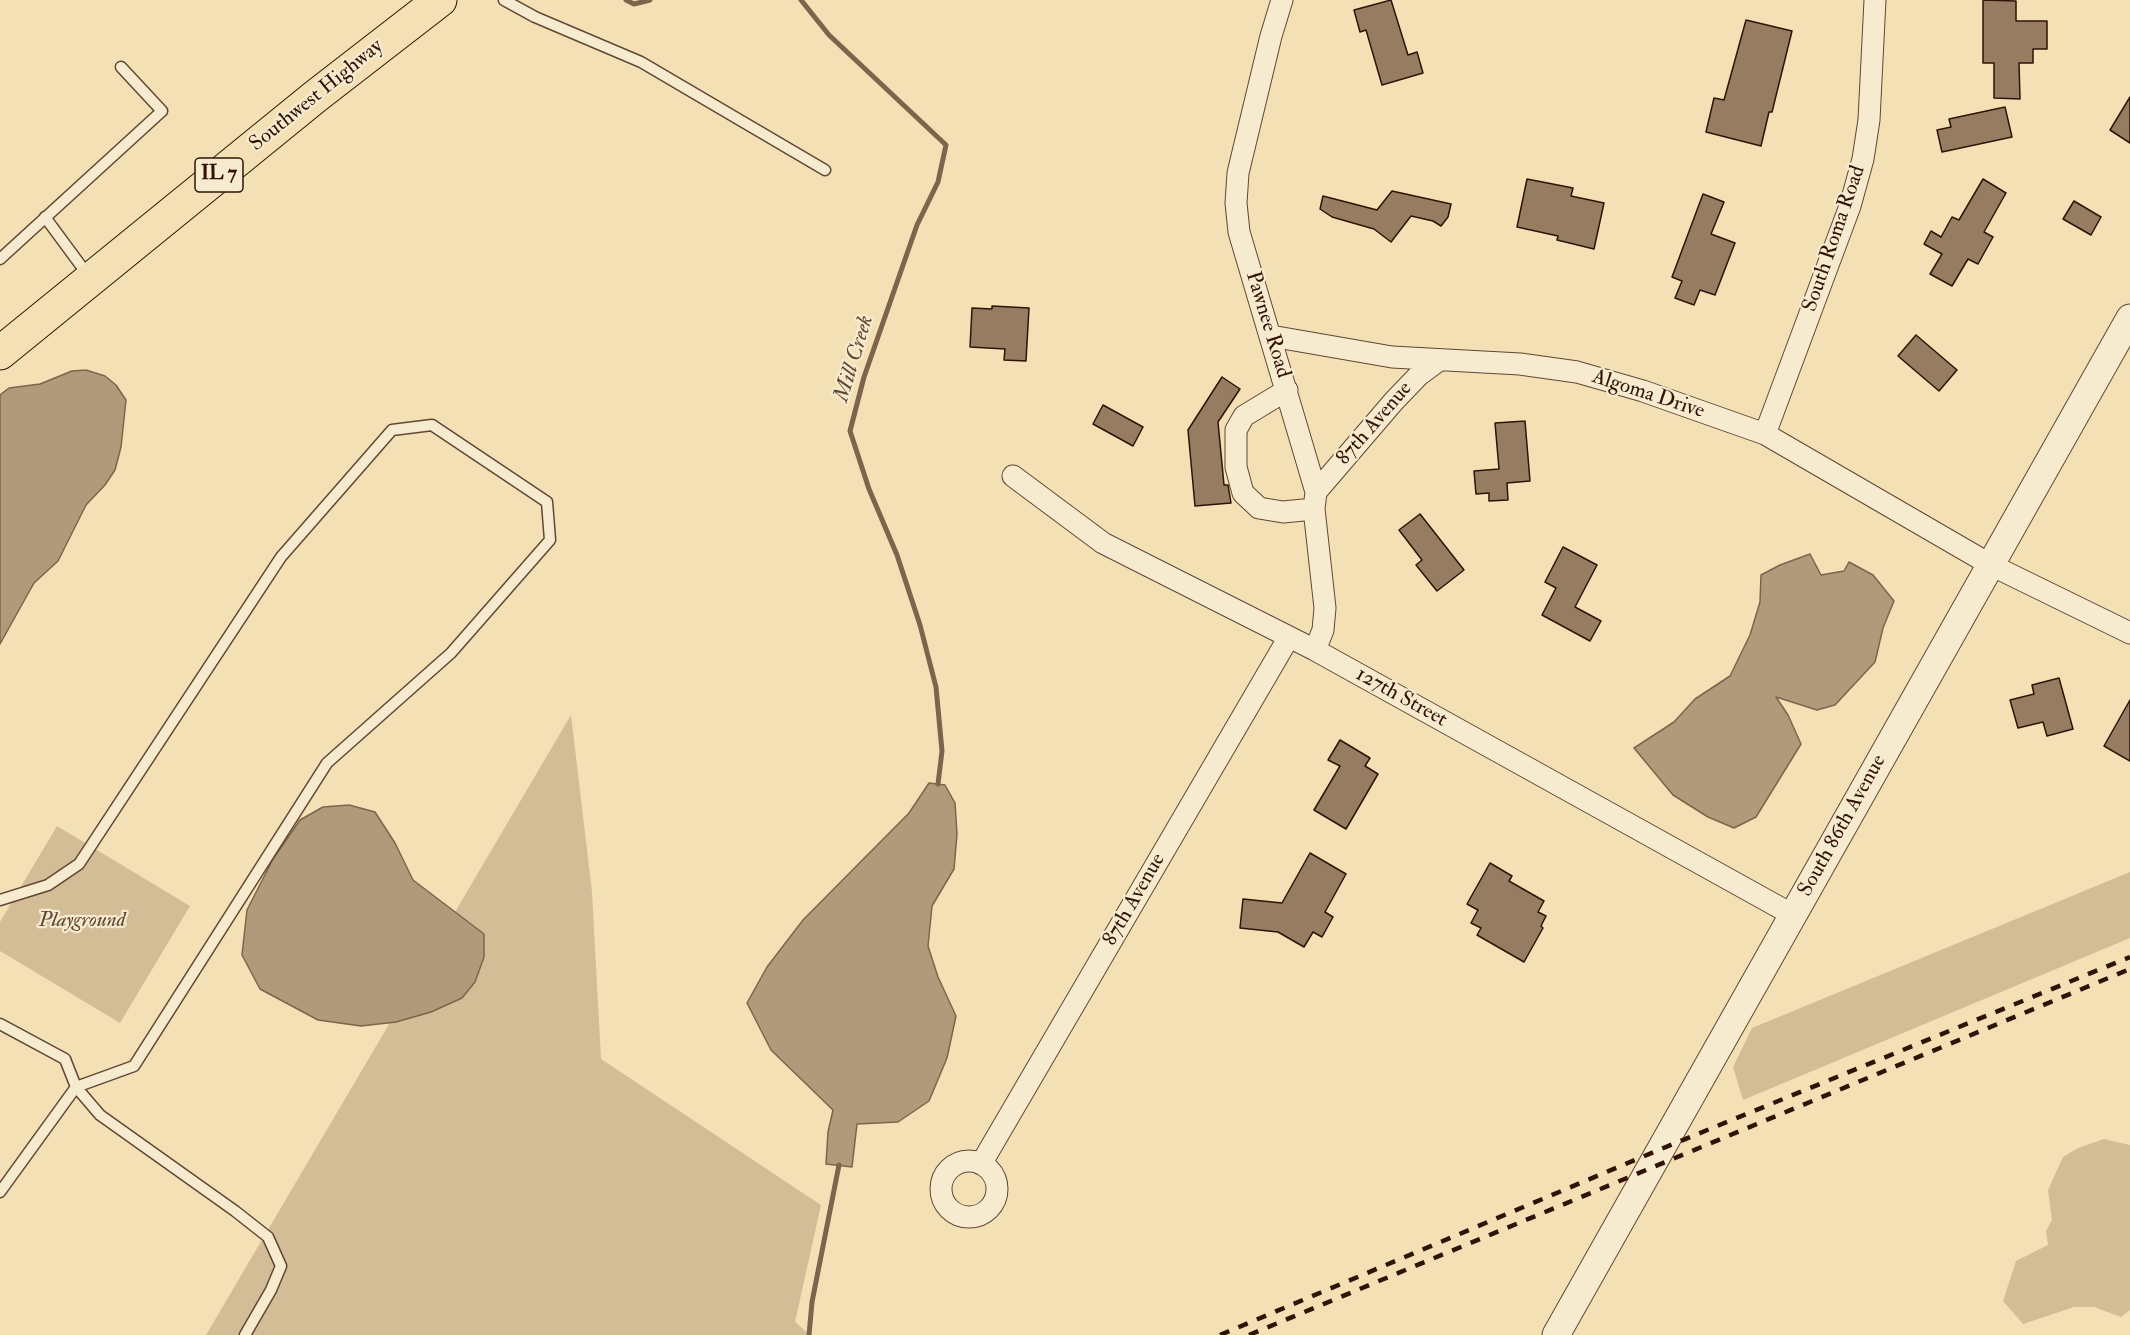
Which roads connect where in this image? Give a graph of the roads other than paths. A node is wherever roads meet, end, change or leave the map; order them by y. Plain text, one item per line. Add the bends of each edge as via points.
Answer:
1 (440, 0) edge
2 (504, 0) edge
3 (1282, 0) edge
4 (1875, 0) edge
5 (121, 67) dead end
6 (825, 170) dead end
7 (45, 218) junction
8 (0, 259) edge
9 (91, 279) junction
10 (2130, 318) edge
11 (1271, 336) junction
12 (0, 353) edge
13 (1438, 361) junction
14 (1287, 390) junction
15 (1765, 434) junction
16 (1013, 476) dead end
17 (1315, 501) junction
18 (1990, 565) junction
19 (2130, 633) edge
20 (1289, 637) junction
21 (1315, 650) junction
22 (0, 900) edge
23 (1792, 915) junction
24 (0, 1024) edge
25 (76, 1087) junction
26 (981, 1164) dead end
27 (0, 1192) edge
28 (245, 1335) edge
29 (1556, 1335) edge

1 - 9 main road, Southwest Highway / IL 7
2 - 6 lane via 641,62
3 - 11 street, Pawnee Road via 1238,173 1236,203 1239,232
4 - 15 street, South Roma Road via 1869,120 1863,159 1850,206
5 - 7 lane via 162,111
7 - 8 lane
7 - 9 lane
9 - 12 main road, Southwest Highway / IL 7
10 - 18 street, South 86th Avenue
11 - 13 street, Algoma Drive
11 - 14 street, Pawnee Road
13 - 15 street, Algoma Drive via 1520,364 1577,372
13 - 17 street, 87th Avenue via 1394,401
14 - 17 street, Pawnee Road
14 - 17 street via 1244,416 1236,430 1236,467 1244,493 1259,508 1283,512
15 - 18 street, Algoma Drive
16 - 20 street, 127th Street via 1103,543
17 - 21 street, Pawnee Road via 1325,608 1323,630
18 - 19 street, Algoma Drive
18 - 23 street, South 86th Avenue
20 - 21 street, 127th Street
20 - 26 street, 87th Avenue
21 - 23 street, 127th Street
22 - 25 lane via 48,885 79,864 281,557 392,430 432,425 547,502 550,540 451,653 327,763 134,1066
23 - 29 street, South 86th Avenue
24 - 25 lane via 65,1059
25 - 27 lane
25 - 28 lane via 100,1115 268,1238 281,1266

